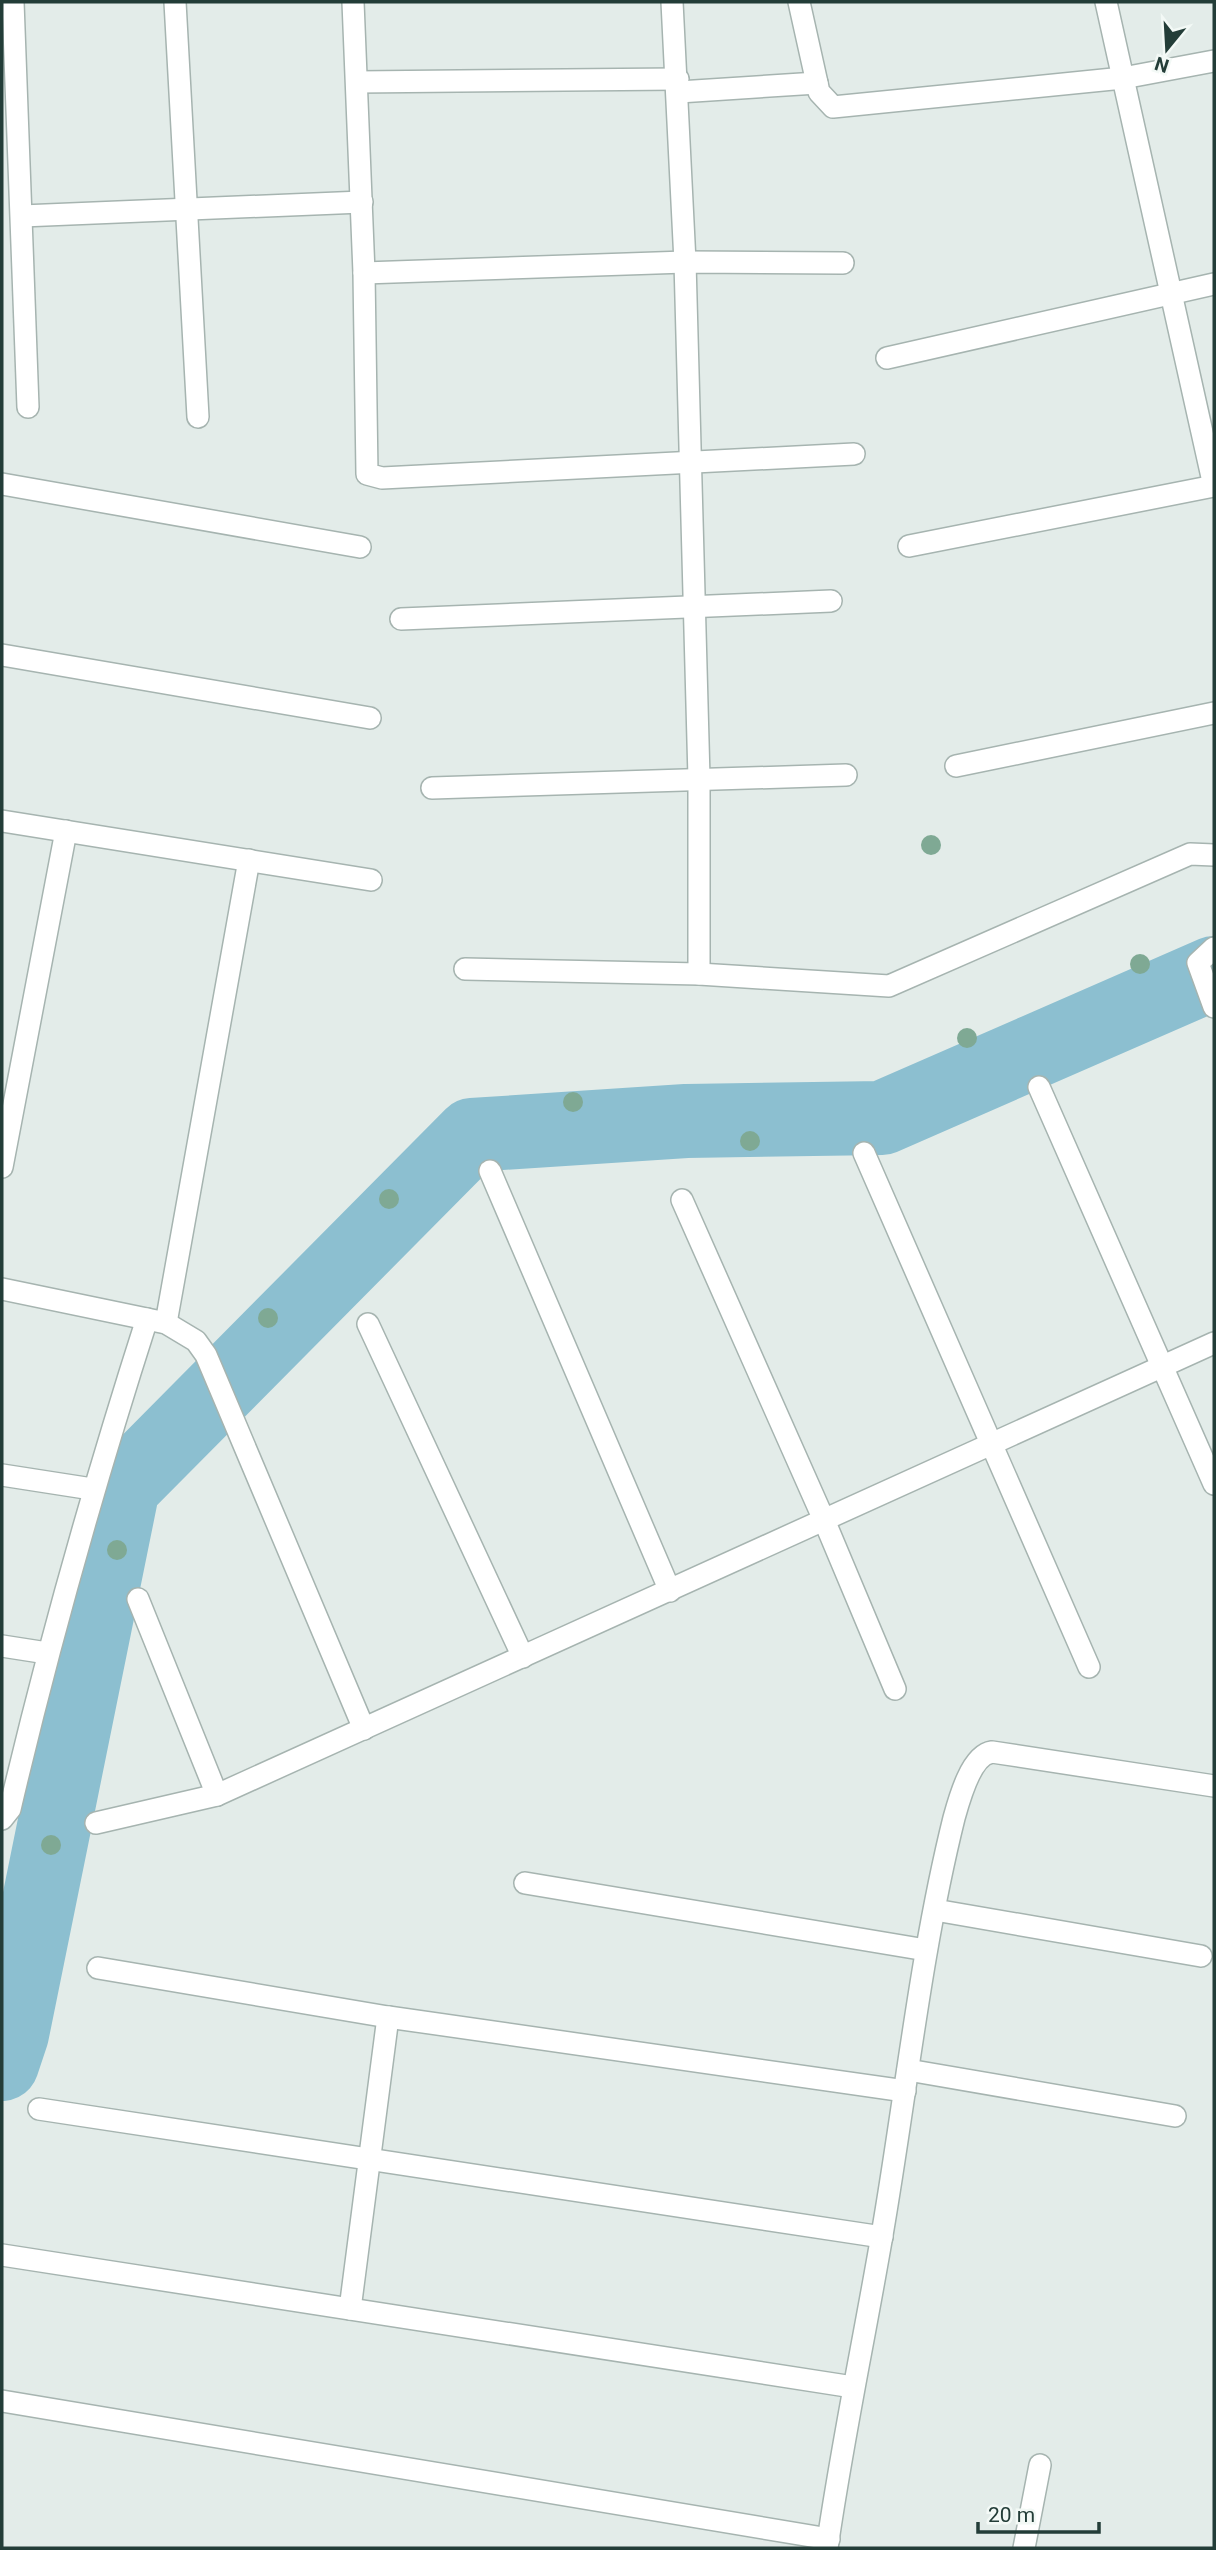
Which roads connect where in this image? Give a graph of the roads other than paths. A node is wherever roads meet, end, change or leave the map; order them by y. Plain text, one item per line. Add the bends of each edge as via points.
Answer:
1 (13, 2) edge
2 (175, 2) edge
3 (353, 2) edge
4 (672, 2) edge
5 (799, 2) edge
6 (1106, 2) edge
7 (1214, 61) edge
8 (1123, 78) junction
9 (357, 82) junction
10 (817, 83) junction
11 (678, 86) junction
12 (9, 113) edge
13 (362, 202) junction
14 (189, 208) junction
15 (22, 216) junction
16 (685, 262) junction
17 (843, 263) dead end
18 (364, 273) junction
19 (1214, 284) edge
20 (1171, 292) junction
21 (12, 294) edge
22 (887, 358) dead end
23 (28, 407) dead end
24 (198, 417) dead end
25 (853, 454) dead end
26 (690, 464) junction
27 (2, 484) edge
28 (1214, 486) edge
29 (909, 546) dead end
30 (360, 547) dead end
31 (831, 601) dead end
32 (695, 607) junction
33 (401, 619) dead end
34 (2, 655) edge
35 (1214, 713) edge
36 (370, 718) dead end
37 (956, 766) dead end
38 (846, 775) dead end
39 (699, 778) junction
40 (432, 788) dead end
41 (2, 821) edge
42 (66, 831) junction
43 (1214, 855) edge
44 (249, 860) junction
45 (371, 880) dead end
46 (1214, 948) edge
47 (465, 969) dead end
48 (699, 974) junction
49 (1214, 1007) edge
50 (1039, 1087) dead end
51 (864, 1153) dead end
52 (2, 1167) edge
53 (490, 1171) dead end
54 (682, 1200) dead end
55 (2, 1289) edge
56 (157, 1321) junction
57 (368, 1324) dead end
58 (1214, 1343) edge
59 (1161, 1367) junction
60 (993, 1444) junction
61 (2, 1475) edge
62 (1214, 1484) edge
63 (92, 1489) junction
64 (824, 1520) junction
65 (670, 1591) junction
66 (138, 1599) dead end
67 (2, 1646) edge
68 (47, 1653) junction
69 (523, 1657) junction
70 (1089, 1667) dead end
71 (895, 1689) dead end
72 (364, 1729) junction
73 (1214, 1786) edge
74 (217, 1795) junction
75 (2, 1819) edge
76 (96, 1822) dead end
77 (524, 1884) dead end
78 (935, 1910) junction
79 (926, 1950) junction
80 (1201, 1956) dead end
81 (98, 1968) dead end
82 (388, 2017) junction
83 (906, 2081) junction
84 (39, 2109) dead end
85 (1175, 2116) dead end
86 (368, 2161) junction
87 (882, 2236) junction
88 (2, 2255) edge
89 (350, 2309) junction
90 (853, 2386) junction
91 (2, 2401) edge
92 (1040, 2465) dead end
93 (828, 2543) edge
94 (1024, 2548) edge

1 - 12 street
2 - 14 street
3 - 9 street
4 - 11 street
5 - 10 street
6 - 8 street
7 - 8 street
8 - 10 street via 843,108 825,101
8 - 20 street
9 - 11 street
9 - 13 street
10 - 11 street
11 - 16 street
12 - 15 street
13 - 14 street
13 - 18 street
14 - 15 street
14 - 24 street
15 - 21 street
16 - 17 street
16 - 18 street
16 - 26 street
18 - 26 street via 368,474 382,478
19 - 20 street
20 - 22 street
20 - 28 street
21 - 23 street
25 - 26 street
26 - 32 street
27 - 30 street
28 - 29 street
31 - 32 street
32 - 33 street
32 - 39 street
34 - 36 street
35 - 37 street
38 - 39 street
39 - 40 street
39 - 48 street
41 - 42 street
42 - 44 street
42 - 52 street
43 - 48 street via 1190,854 889,986
44 - 45 street
44 - 56 street
46 - 49 street via 1198,969
47 - 48 street
50 - 59 street
51 - 60 street
53 - 65 street
54 - 64 street
55 - 56 street
56 - 63 street
56 - 72 street via 196,1341 206,1355
57 - 69 street
58 - 59 street
59 - 60 street
59 - 62 street
60 - 64 street
60 - 70 street
61 - 63 street
63 - 68 street
64 - 65 street
64 - 71 street
65 - 69 street
66 - 74 street
67 - 68 street
68 - 75 street via 10,1809
69 - 72 street
72 - 74 street
73 - 78 street via 985,1753 975,1764 955,1815
74 - 76 street
77 - 79 street
78 - 79 street
78 - 80 street
79 - 83 street
81 - 82 street
82 - 83 street
82 - 86 street
83 - 85 street
83 - 87 street
84 - 86 street
86 - 87 street
86 - 89 street
87 - 90 street
88 - 89 street
89 - 90 street
90 - 93 street
91 - 93 street
92 - 94 street

